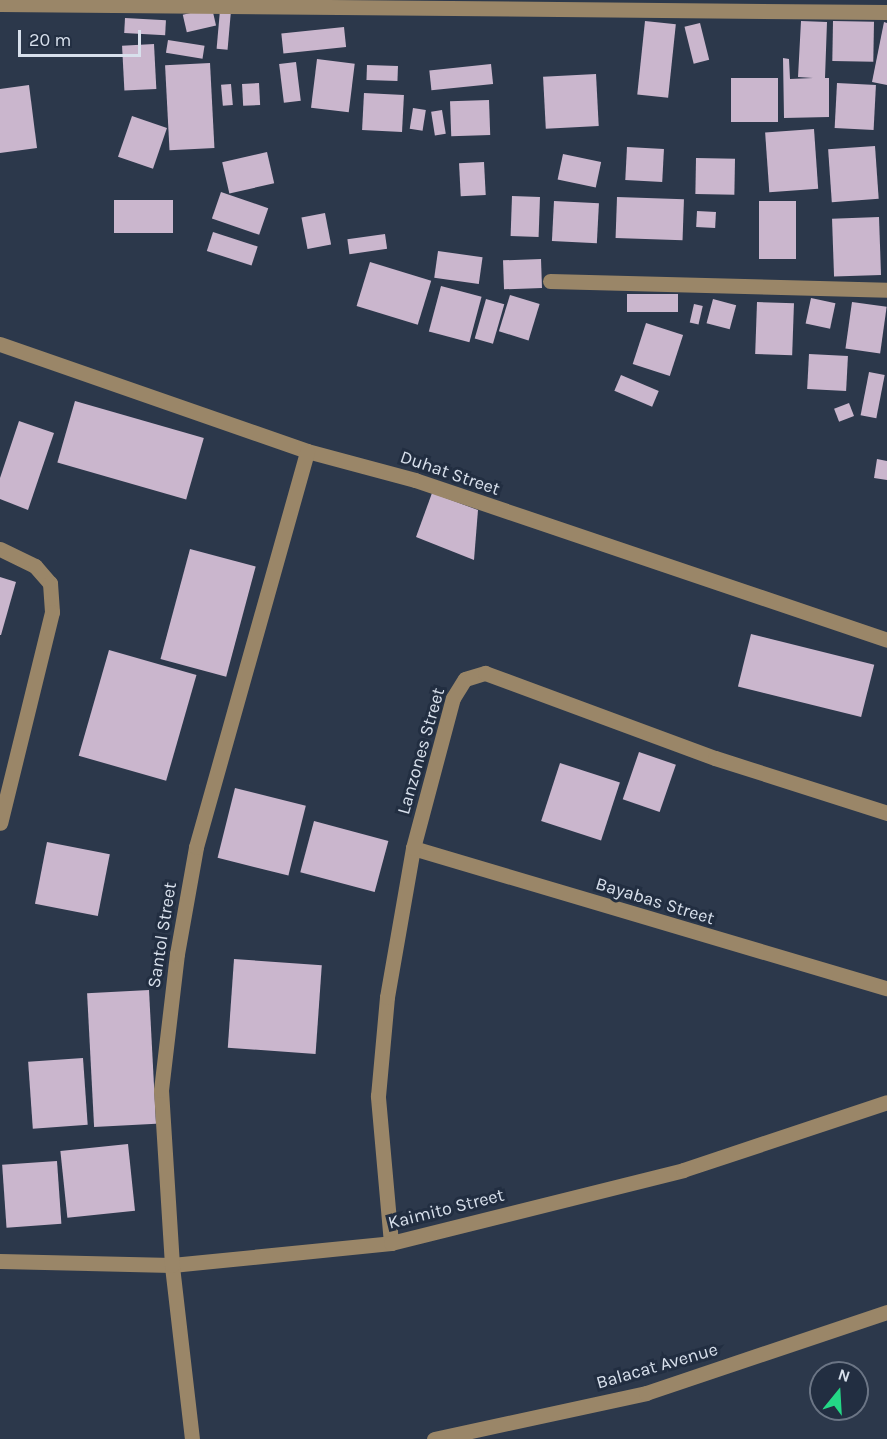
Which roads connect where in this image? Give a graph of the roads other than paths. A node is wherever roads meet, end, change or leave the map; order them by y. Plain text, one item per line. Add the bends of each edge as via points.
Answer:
1 (0, 4) edge
2 (887, 12) edge
3 (550, 281) dead end
4 (887, 290) edge
5 (0, 344) edge
6 (307, 451) junction
7 (0, 549) edge
8 (887, 640) edge
9 (887, 813) edge
10 (0, 823) edge
11 (413, 849) junction
12 (887, 988) edge
13 (887, 1102) edge
14 (391, 1243) junction
15 (0, 1261) edge
16 (172, 1265) junction
17 (887, 1312) edge
18 (192, 1439) edge
19 (434, 1439) edge

1 - 2 street
3 - 4 street
5 - 6 street, Duhat Street
6 - 8 street, Duhat Street via 415,480
6 - 16 street, Santol Street via 196,847 177,954 161,1090
7 - 10 street via 35,566 50,583 52,612
9 - 11 street, Lanzones Street via 715,758 485,672 465,680 453,698
11 - 12 street, Bayabas Street
11 - 14 street, Lanzones Street via 387,997 378,1096
13 - 14 street, Kaimito Street via 683,1170
14 - 16 street, Kaimito Street
15 - 16 street, Kaimito Street
16 - 18 street, Santol Street
17 - 19 street, Balacat Avenue via 645,1393

